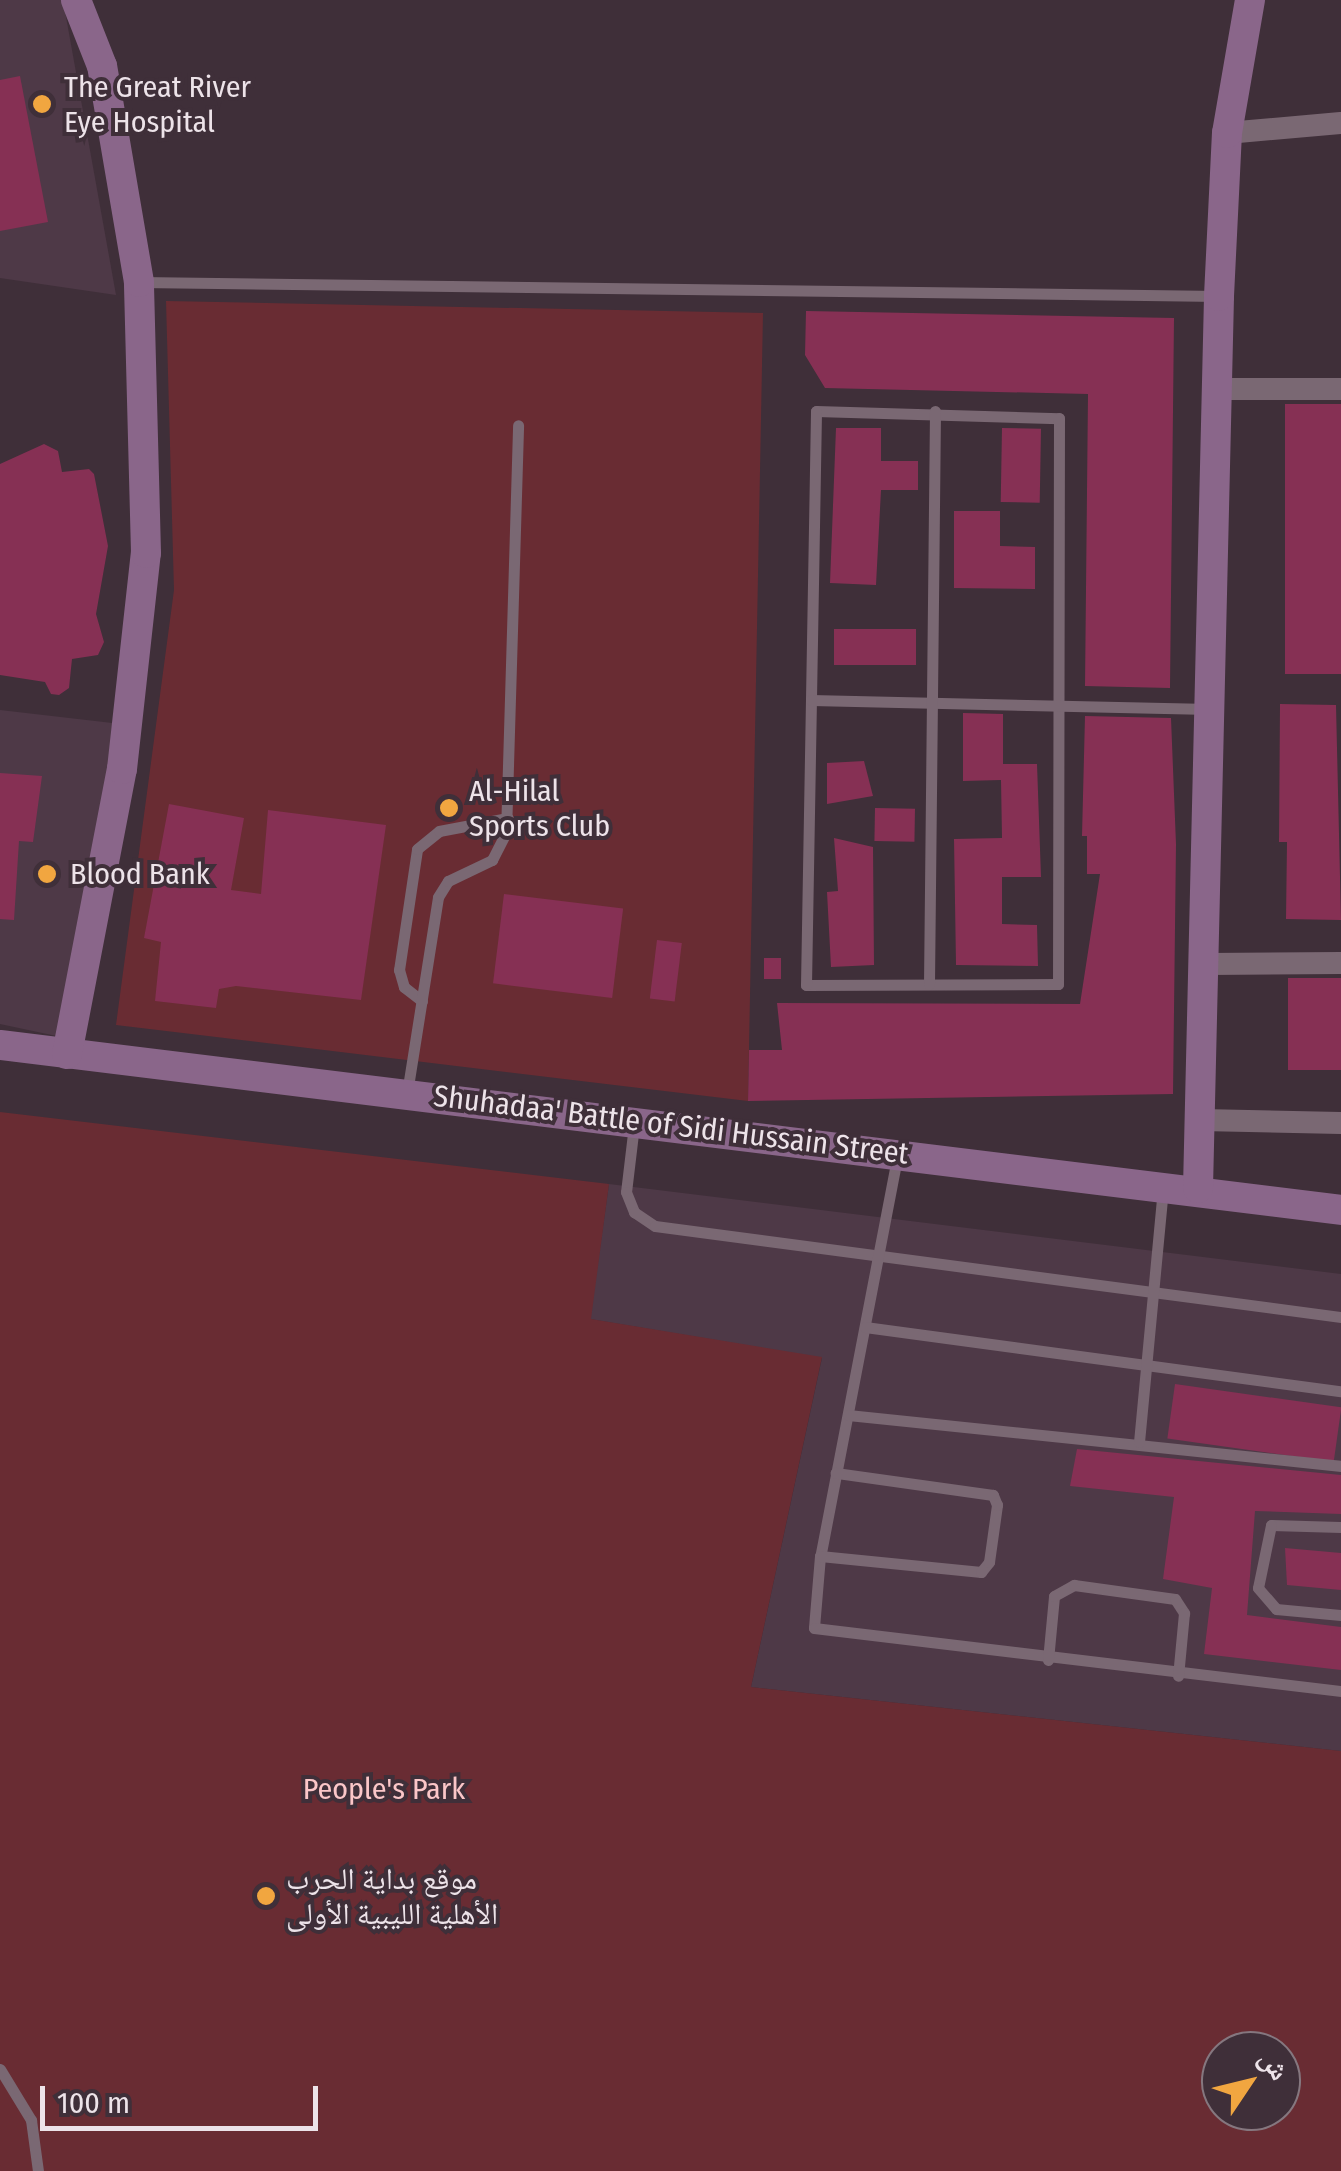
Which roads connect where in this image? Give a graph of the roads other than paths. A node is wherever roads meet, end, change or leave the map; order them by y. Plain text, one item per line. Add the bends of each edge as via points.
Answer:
1 (76, 0) edge
2 (1250, 0) edge
3 (1341, 122) edge
4 (1227, 133) junction
5 (139, 282) junction
6 (1219, 296) junction
7 (1341, 389) edge
8 (1218, 390) junction
9 (935, 411) junction
10 (518, 425) dead end
11 (811, 700) junction
12 (931, 703) junction
13 (1058, 706) junction
14 (1214, 709) junction
15 (508, 818) junction
16 (1341, 963) edge
17 (1208, 964) junction
18 (929, 984) junction
19 (422, 1001) junction
20 (0, 1045) edge
21 (68, 1054) junction
22 (408, 1094) junction
23 (635, 1120) junction
24 (1201, 1120) junction
25 (1341, 1123) edge
26 (898, 1153) junction
27 (1164, 1184) junction
28 (1198, 1188) junction
29 (1341, 1210) edge
30 (878, 1254) junction
31 (1153, 1292) junction
32 (1341, 1318) edge
33 (865, 1328) junction
34 (1146, 1366) junction
35 (1341, 1391) edge
36 (848, 1415) junction
37 (1139, 1442) junction
38 (1341, 1466) edge
39 (836, 1473) junction
40 (1341, 1527) edge
41 (820, 1556) junction
42 (1341, 1615) edge
43 (1048, 1660) junction
44 (1178, 1676) junction
45 (1341, 1690) edge
46 (0, 2069) edge
47 (38, 2171) edge

1 - 5 street via 102,66
2 - 4 street
3 - 4 street
4 - 6 street
5 - 6 lane
5 - 21 street via 146,553 122,769
6 - 8 street
7 - 8 street
8 - 14 street
9 - 11 lane via 816,411
9 - 12 lane
9 - 13 lane via 1059,418
10 - 15 lane
11 - 12 lane
11 - 18 lane via 806,985
12 - 13 lane
12 - 18 lane
13 - 14 lane
13 - 18 lane via 1058,984
14 - 17 street
15 - 19 lane via 492,860 442,888
15 - 19 lane via 440,831 417,849 399,970 404,987
16 - 17 street
17 - 24 street
19 - 22 lane
20 - 21 street, Shuhadaa' Battle of Sidi Hussain Street
21 - 22 street, Shuhadaa' Battle of Sidi Hussain Street
22 - 23 street, Shuhadaa' Battle of Sidi Hussain Street
23 - 26 street, Shuhadaa' Battle of Sidi Hussain Street
23 - 30 lane via 626,1192 644,1221
24 - 25 street
24 - 28 street
26 - 27 street, Shuhadaa' Battle of Sidi Hussain Street
26 - 30 lane
27 - 28 street, Shuhadaa' Battle of Sidi Hussain Street
27 - 31 lane
28 - 29 street, Shuhadaa' Battle of Sidi Hussain Street
30 - 31 lane
30 - 33 lane
31 - 32 lane
31 - 34 lane
33 - 34 lane
33 - 36 lane
34 - 35 lane
34 - 37 lane
36 - 37 lane
36 - 39 lane
37 - 38 lane
39 - 41 lane
39 - 41 lane via 993,1495 989,1562 981,1572
40 - 42 lane via 1271,1525 1258,1588 1276,1608
41 - 43 lane via 810,1616 822,1633
43 - 44 lane
43 - 44 lane via 1054,1596 1074,1584 1175,1599 1184,1614
44 - 45 lane
46 - 47 lane via 32,2120

